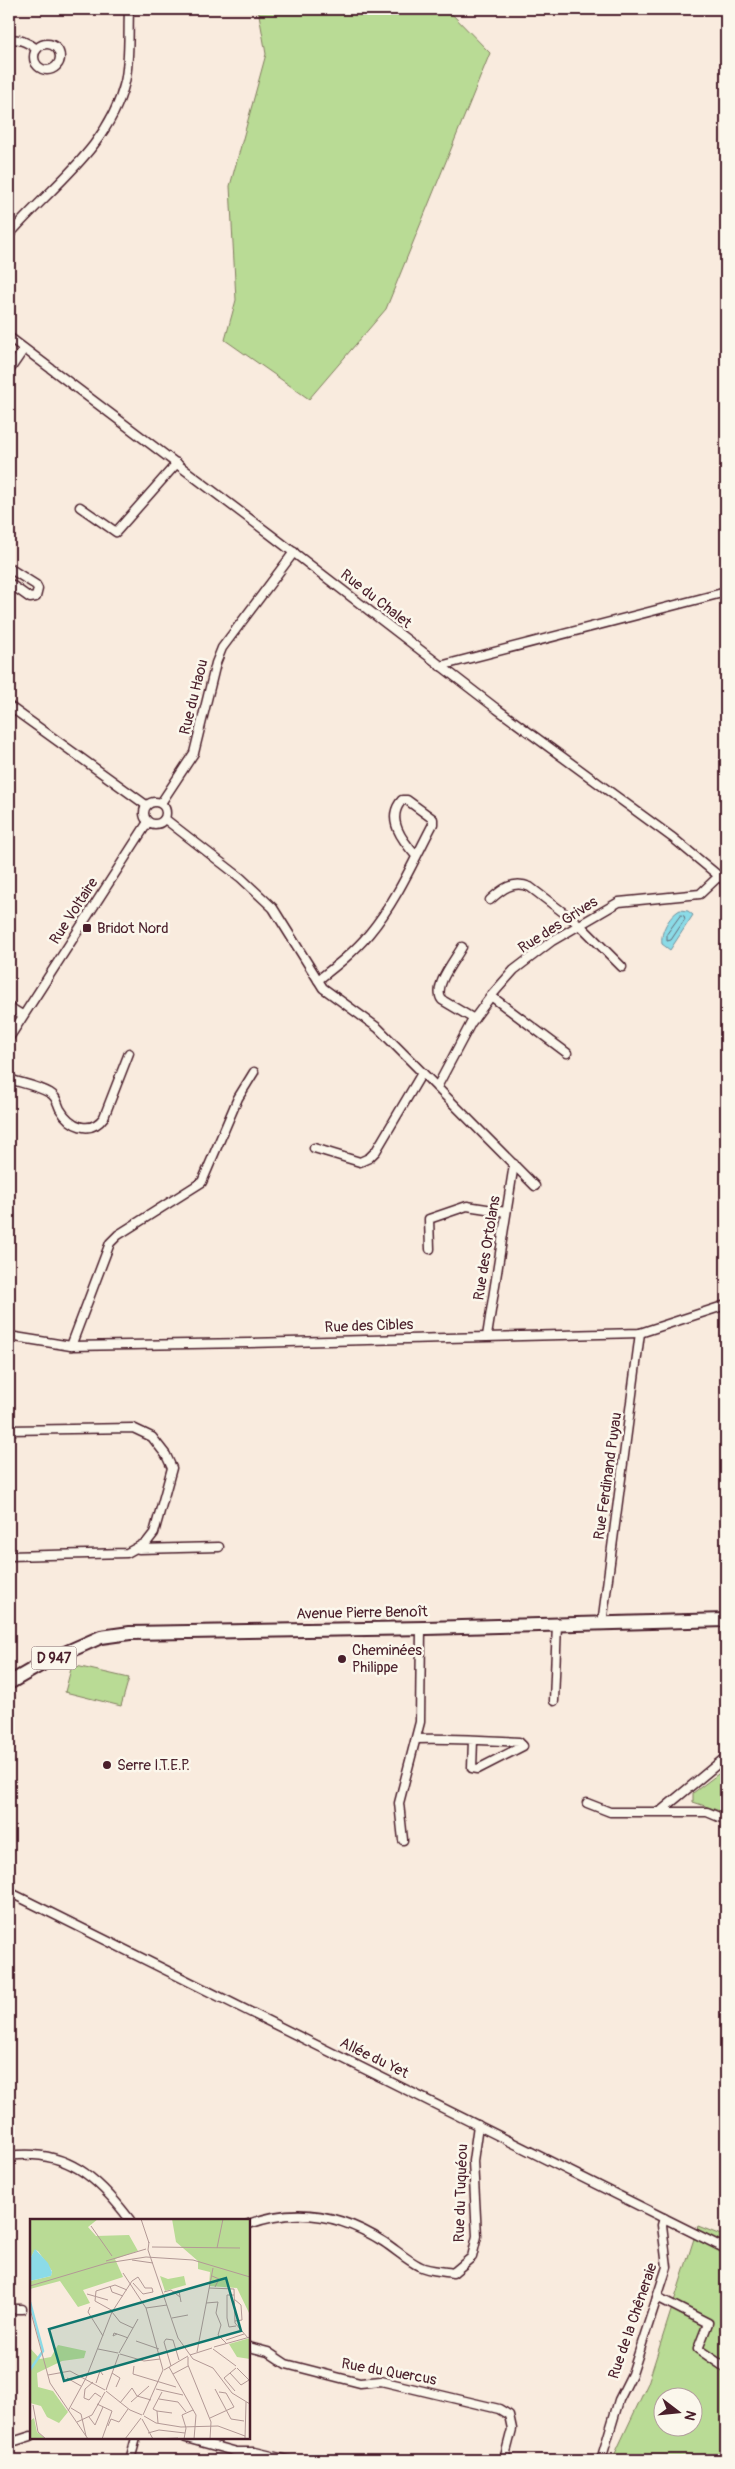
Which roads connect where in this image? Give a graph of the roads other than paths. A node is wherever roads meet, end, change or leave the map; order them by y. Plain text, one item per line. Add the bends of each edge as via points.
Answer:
1 (129, 9) edge
2 (9, 40) edge
3 (37, 49) dead end
4 (9, 235) edge
5 (9, 338) edge
6 (24, 349) junction
7 (9, 371) edge
8 (176, 464) junction
9 (80, 507) dead end
10 (294, 552) junction
11 (9, 568) edge
12 (9, 583) edge
13 (726, 592) edge
14 (440, 666) junction
15 (9, 706) edge
16 (161, 803) junction
17 (146, 805) junction
18 (165, 819) junction
19 (148, 822) junction
20 (416, 856) junction
21 (720, 876) junction
22 (726, 882) edge
23 (490, 900) dead end
24 (581, 926) junction
25 (462, 947) dead end
26 (622, 967) dead end
27 (318, 980) junction
28 (491, 996) junction
29 (9, 1007) edge
30 (22, 1015) junction
31 (474, 1019) junction
32 (9, 1038) edge
33 (129, 1052) dead end
34 (567, 1053) dead end
35 (254, 1072) dead end
36 (422, 1073) junction
37 (9, 1079) edge
38 (437, 1087) junction
39 (314, 1148) dead end
40 (514, 1164) junction
41 (535, 1186) dead end
42 (506, 1212) junction
43 (430, 1249) dead end
44 (726, 1305) edge
45 (640, 1332) junction
46 (9, 1336) edge
47 (487, 1336) junction
48 (71, 1346) junction
49 (9, 1430) edge
50 (218, 1547) dead end
51 (139, 1548) junction
52 (9, 1556) edge
53 (726, 1620) edge
54 (557, 1624) junction
55 (602, 1624) junction
56 (421, 1628) junction
57 (9, 1683) edge
58 (554, 1701) dead end
59 (416, 1739) junction
60 (473, 1740) junction
61 (726, 1757) edge
62 (587, 1803) dead end
63 (662, 1810) junction
64 (726, 1820) edge
65 (402, 1840) dead end
66 (9, 1892) edge
67 (478, 2125) junction
68 (9, 2156) edge
69 (664, 2218) junction
70 (129, 2219) edge
71 (250, 2224) edge
72 (726, 2249) edge
73 (657, 2298) junction
74 (9, 2309) edge
75 (22, 2309) dead end
76 (250, 2347) edge
77 (726, 2368) edge
78 (30, 2436) edge
79 (136, 2439) edge
80 (190, 2439) edge
81 (9, 2443) edge
82 (130, 2460) edge
83 (288, 2460) edge
84 (504, 2460) edge
85 (601, 2460) edge

1 - 4 street via 125,81 112,120 87,155
2 - 3 street via 13,38
5 - 6 street, Rue du Chalet
6 - 7 street
6 - 8 street, Rue du Chalet
8 - 9 street via 116,532
8 - 10 street, Rue du Chalet
10 - 14 street, Rue du Chalet
10 - 16 street, Rue du Haou via 219,655 194,753
11 - 12 street via 36,585 38,593 30,598
13 - 14 street
14 - 21 street, Rue du Chalet
15 - 17 street
16 - 17 street via 154,801
16 - 18 street via 166,810
17 - 19 street via 144,813
18 - 19 street via 157,824
18 - 27 street via 241,878 273,908
19 - 30 street, Rue Voltaire
20 - 20 street via 400,838 394,820 402,800 407,800 433,818
20 - 27 street via 370,933 345,959
21 - 22 street, Rue du Chalet
21 - 24 street, Rue des Grives via 700,894 619,902
23 - 24 street via 504,887 523,884
24 - 26 street
24 - 28 street, Rue des Grives via 552,941 514,970
25 - 31 street via 438,988 439,996
27 - 36 street via 323,988 378,1028
28 - 31 street, Rue des Grives
28 - 34 street
29 - 30 street
30 - 32 street, Rue Voltaire
31 - 38 street, Rue des Grives
33 - 37 street via 104,1117 87,1128 70,1121 49,1092
35 - 48 street via 238,1098 202,1182 110,1243
36 - 38 street
36 - 39 street via 369,1158 360,1162
38 - 40 street
40 - 41 street
40 - 42 street, Rue des Ortolans
42 - 43 street via 467,1206 429,1219
42 - 47 street, Rue des Ortolans
44 - 45 street, Rue des Cibles
45 - 47 street, Rue des Cibles
45 - 55 street, Rue Ferdinand Puyau
46 - 48 street, Rue des Cibles
47 - 48 street, Rue des Cibles
49 - 51 street via 133,1428 152,1437 172,1468 159,1522 148,1542
50 - 51 street
51 - 52 street via 127,1553
53 - 55 main road, Avenue Pierre Benoît / D 947
54 - 55 main road, Avenue Pierre Benoît / D 947
54 - 56 main road, Avenue Pierre Benoît / D 947
54 - 58 street
56 - 57 main road, Avenue Pierre Benoît / D 947 via 130,1633 101,1637 49,1660
56 - 59 street via 420,1722
59 - 60 street
59 - 65 street via 399,1803
60 - 60 street via 519,1742 523,1746 478,1769 472,1768
61 - 63 street
62 - 63 street via 610,1812
63 - 64 street via 707,1812
66 - 67 street, Allée du Yet
67 - 69 street, Allée du Yet
67 - 71 street, Rue du Tuquéou via 473,2161 477,2236 472,2257 453,2273 420,2268 359,2227 318,2215 294,2213
68 - 70 street via 46,2155 73,2165 108,2195
69 - 72 street, Allée du Yet
69 - 73 street, Rue de la Chêneraie via 668,2267
73 - 77 street via 708,2323 698,2349
73 - 85 street, Rue de la Chêneraie via 632,2374 619,2400
74 - 75 street
76 - 84 street, Rue du Quercus via 268,2352 286,2364 360,2383 381,2382 499,2410 509,2415 512,2429
78 - 81 street
79 - 82 street
80 - 83 street via 237,2452 255,2452

